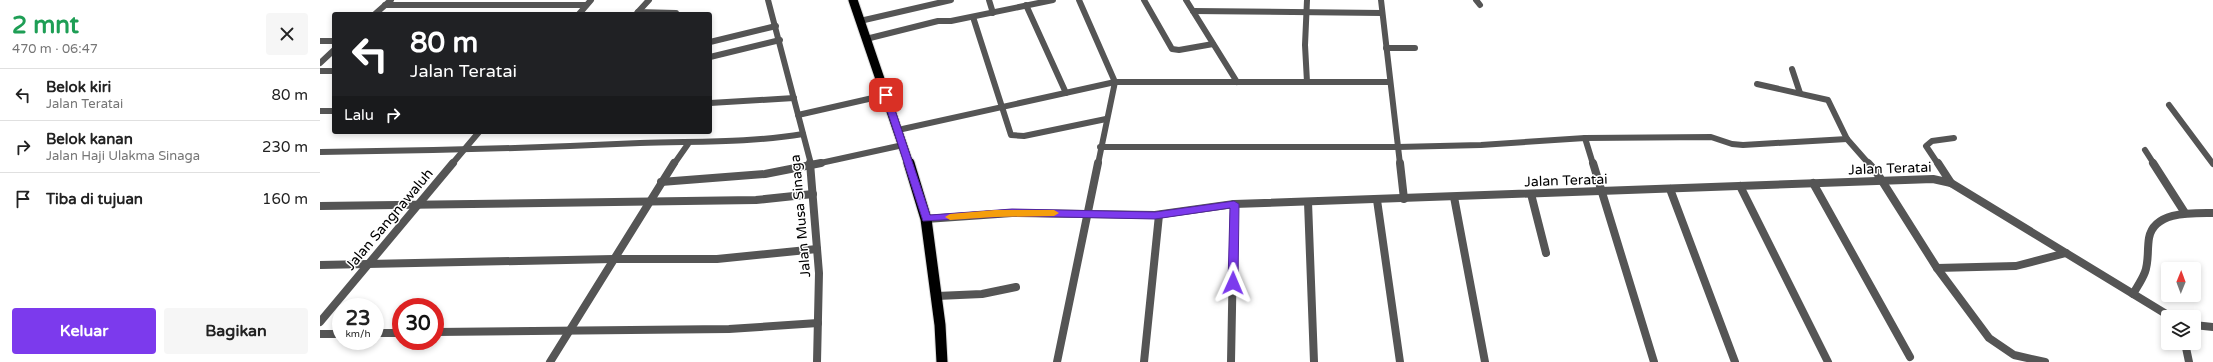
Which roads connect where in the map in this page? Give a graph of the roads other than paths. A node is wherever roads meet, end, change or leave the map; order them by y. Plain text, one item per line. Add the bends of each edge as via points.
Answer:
1 (391, 0) edge
2 (591, 0) edge
3 (649, 0) edge
4 (770, 0) edge
5 (853, 0) edge
6 (952, 0) edge
7 (989, 0) edge
8 (1053, 0) edge
9 (1079, 0) edge
10 (1144, 0) edge
11 (1186, 0) edge
12 (1307, 0) edge
13 (1381, 0) edge
14 (385, 5) junction
15 (586, 5) junction
16 (1026, 5) junction
17 (1192, 11) junction
18 (377, 12) edge
19 (581, 12) edge
20 (638, 12) edge
21 (1307, 12) junction
22 (993, 13) junction
23 (1382, 13) junction
24 (973, 17) junction
25 (860, 21) junction
26 (776, 26) junction
27 (866, 39) junction
28 (780, 40) junction
29 (320, 41) edge
30 (332, 41) edge
31 (712, 42) edge
32 (1212, 44) junction
33 (1386, 48) junction
34 (1415, 48) dead end
35 (332, 52) edge
36 (712, 57) edge
37 (320, 63) edge
38 (1792, 69) dead end
39 (320, 71) edge
40 (332, 71) edge
41 (1115, 82) junction
42 (1237, 82) junction
43 (1307, 82) junction
44 (1390, 82) junction
45 (1757, 84) dead end
46 (1066, 92) junction
47 (1800, 93) junction
48 (886, 95) junction
49 (794, 98) junction
50 (712, 102) edge
51 (2169, 105) dead end
52 (1002, 107) junction
53 (320, 111) edge
54 (332, 111) edge
55 (798, 114) junction
56 (1106, 119) junction
57 (898, 130) junction
58 (477, 134) edge
59 (803, 134) junction
60 (1584, 138) junction
61 (1954, 138) dead end
62 (1847, 139) junction
63 (688, 144) junction
64 (903, 145) junction
65 (1100, 147) junction
66 (1398, 147) junction
67 (463, 150) junction
68 (2145, 150) dead end
69 (320, 152) edge
70 (2213, 164) edge
71 (811, 166) junction
72 (1882, 181) junction
73 (661, 182) junction
74 (1951, 183) junction
75 (1813, 184) junction
76 (1740, 186) junction
77 (1670, 189) junction
78 (1601, 191) junction
79 (813, 194) junction
80 (1531, 194) junction
81 (1454, 197) junction
82 (1404, 199) junction
83 (649, 200) junction
84 (1377, 200) junction
85 (1308, 202) junction
86 (419, 204) junction
87 (1234, 204) junction
88 (320, 206) edge
89 (2184, 213) junction
90 (2213, 213) edge
91 (1086, 214) junction
92 (1159, 215) junction
93 (926, 219) junction
94 (817, 249) junction
95 (1546, 253) dead end
96 (2066, 253) junction
97 (613, 259) junction
98 (369, 264) junction
99 (320, 265) edge
100 (1937, 268) junction
101 (1016, 287) dead end
102 (2133, 294) junction
103 (937, 296) junction
104 (2161, 311) edge
105 (320, 322) edge
106 (818, 323) junction
107 (2201, 326) edge
108 (2213, 327) edge
109 (570, 330) junction
110 (444, 332) edge
111 (320, 334) edge
112 (332, 334) edge
113 (2187, 350) edge
114 (1910, 357) dead end
115 (550, 362) edge
116 (817, 362) edge
117 (942, 362) edge
118 (1057, 362) edge
119 (1144, 362) edge
120 (1231, 362) edge
121 (1314, 362) edge
122 (1400, 362) edge
123 (1485, 362) edge
124 (1654, 362) edge
125 (1735, 362) edge
126 (1828, 362) edge
127 (2045, 362) edge
128 (2189, 362) edge

1 - 14 street
2 - 15 street
3 - 20 street
4 - 26 street, Jalan Musa Sinaga
5 - 25 main road
6 - 25 street
7 - 22 street
8 - 16 street
9 - 41 street
10 - 32 street via 1172,49
11 - 17 street
12 - 21 street
13 - 23 street
14 - 15 street
14 - 18 street
15 - 19 street
16 - 22 street
16 - 46 street
17 - 21 street
17 - 32 street
21 - 23 street
21 - 43 street
22 - 24 street
23 - 33 street
24 - 27 street via 938,21
24 - 52 street
25 - 27 main road
26 - 28 street, Jalan Musa Sinaga
26 - 31 street
27 - 48 main road
28 - 36 street
28 - 49 street, Jalan Musa Sinaga
29 - 30 street
32 - 42 street
33 - 34 street
33 - 44 street
35 - 37 street
38 - 47 street
39 - 40 street
41 - 42 street
41 - 46 street
41 - 56 street
42 - 43 street
43 - 44 street
44 - 66 street
45 - 47 street
46 - 52 street
47 - 62 street via 1828,100
48 - 55 street
48 - 57 main road
49 - 50 street
49 - 55 street, Jalan Musa Sinaga
51 - 70 street
52 - 56 street via 1014,136
52 - 57 street
53 - 54 street
55 - 59 street, Jalan Musa Sinaga
56 - 65 street
57 - 64 main road
58 - 67 street, Jalan Sangnawaluh
59 - 63 street via 762,141
59 - 71 street, Jalan Musa Sinaga
60 - 62 street via 1711,137 1744,145
60 - 66 street via 1481,145
60 - 78 street
61 - 74 street via 1932,141 1926,146
62 - 72 street
63 - 67 street via 645,143
63 - 73 street
64 - 71 street
64 - 93 main road
65 - 66 street
65 - 91 street
66 - 82 street
67 - 69 street
67 - 86 street, Jalan Sangnawaluh
68 - 89 street
71 - 73 street via 738,177
71 - 79 street, Jalan Musa Sinaga
72 - 74 street, Jalan Teratai via 1933,179
72 - 75 street, Jalan Teratai
72 - 100 street
73 - 83 street
74 - 96 street, Jalan Teratai
75 - 76 street, Jalan Teratai
75 - 114 street
76 - 77 street, Jalan Teratai
76 - 126 street
77 - 78 street, Jalan Teratai
77 - 125 street
78 - 80 street, Jalan Teratai
78 - 124 street
79 - 83 street via 756,200
79 - 94 street, Jalan Musa Sinaga
80 - 81 street, Jalan Teratai
80 - 95 street
81 - 82 street, Jalan Teratai
81 - 123 street
82 - 84 street, Jalan Teratai
83 - 86 street
83 - 97 street
84 - 85 street, Jalan Teratai
84 - 122 street
85 - 87 street, Jalan Teratai
85 - 121 street
86 - 88 street
86 - 98 street, Jalan Sangnawaluh
87 - 92 street, Jalan Teratai
87 - 120 street
89 - 90 street
89 - 102 street via 2174,215 2156,226 2150,234 2146,270
91 - 92 street, Jalan Teratai
91 - 93 street, Jalan Teratai via 995,213
91 - 118 street
92 - 119 street
93 - 103 main road
94 - 97 street via 732,258
94 - 106 street, Jalan Musa Sinaga
96 - 100 street via 2016,266
96 - 102 street, Jalan Teratai
97 - 98 street
97 - 109 street
98 - 99 street
98 - 105 street, Jalan Sangnawaluh
100 - 127 street via 1989,338 2014,355
101 - 103 street via 982,294
102 - 104 street, Jalan Teratai
103 - 117 main road
106 - 109 street via 729,329
106 - 116 street, Jalan Musa Sinaga
107 - 108 street
109 - 110 street
109 - 115 street
111 - 112 street
113 - 128 street

